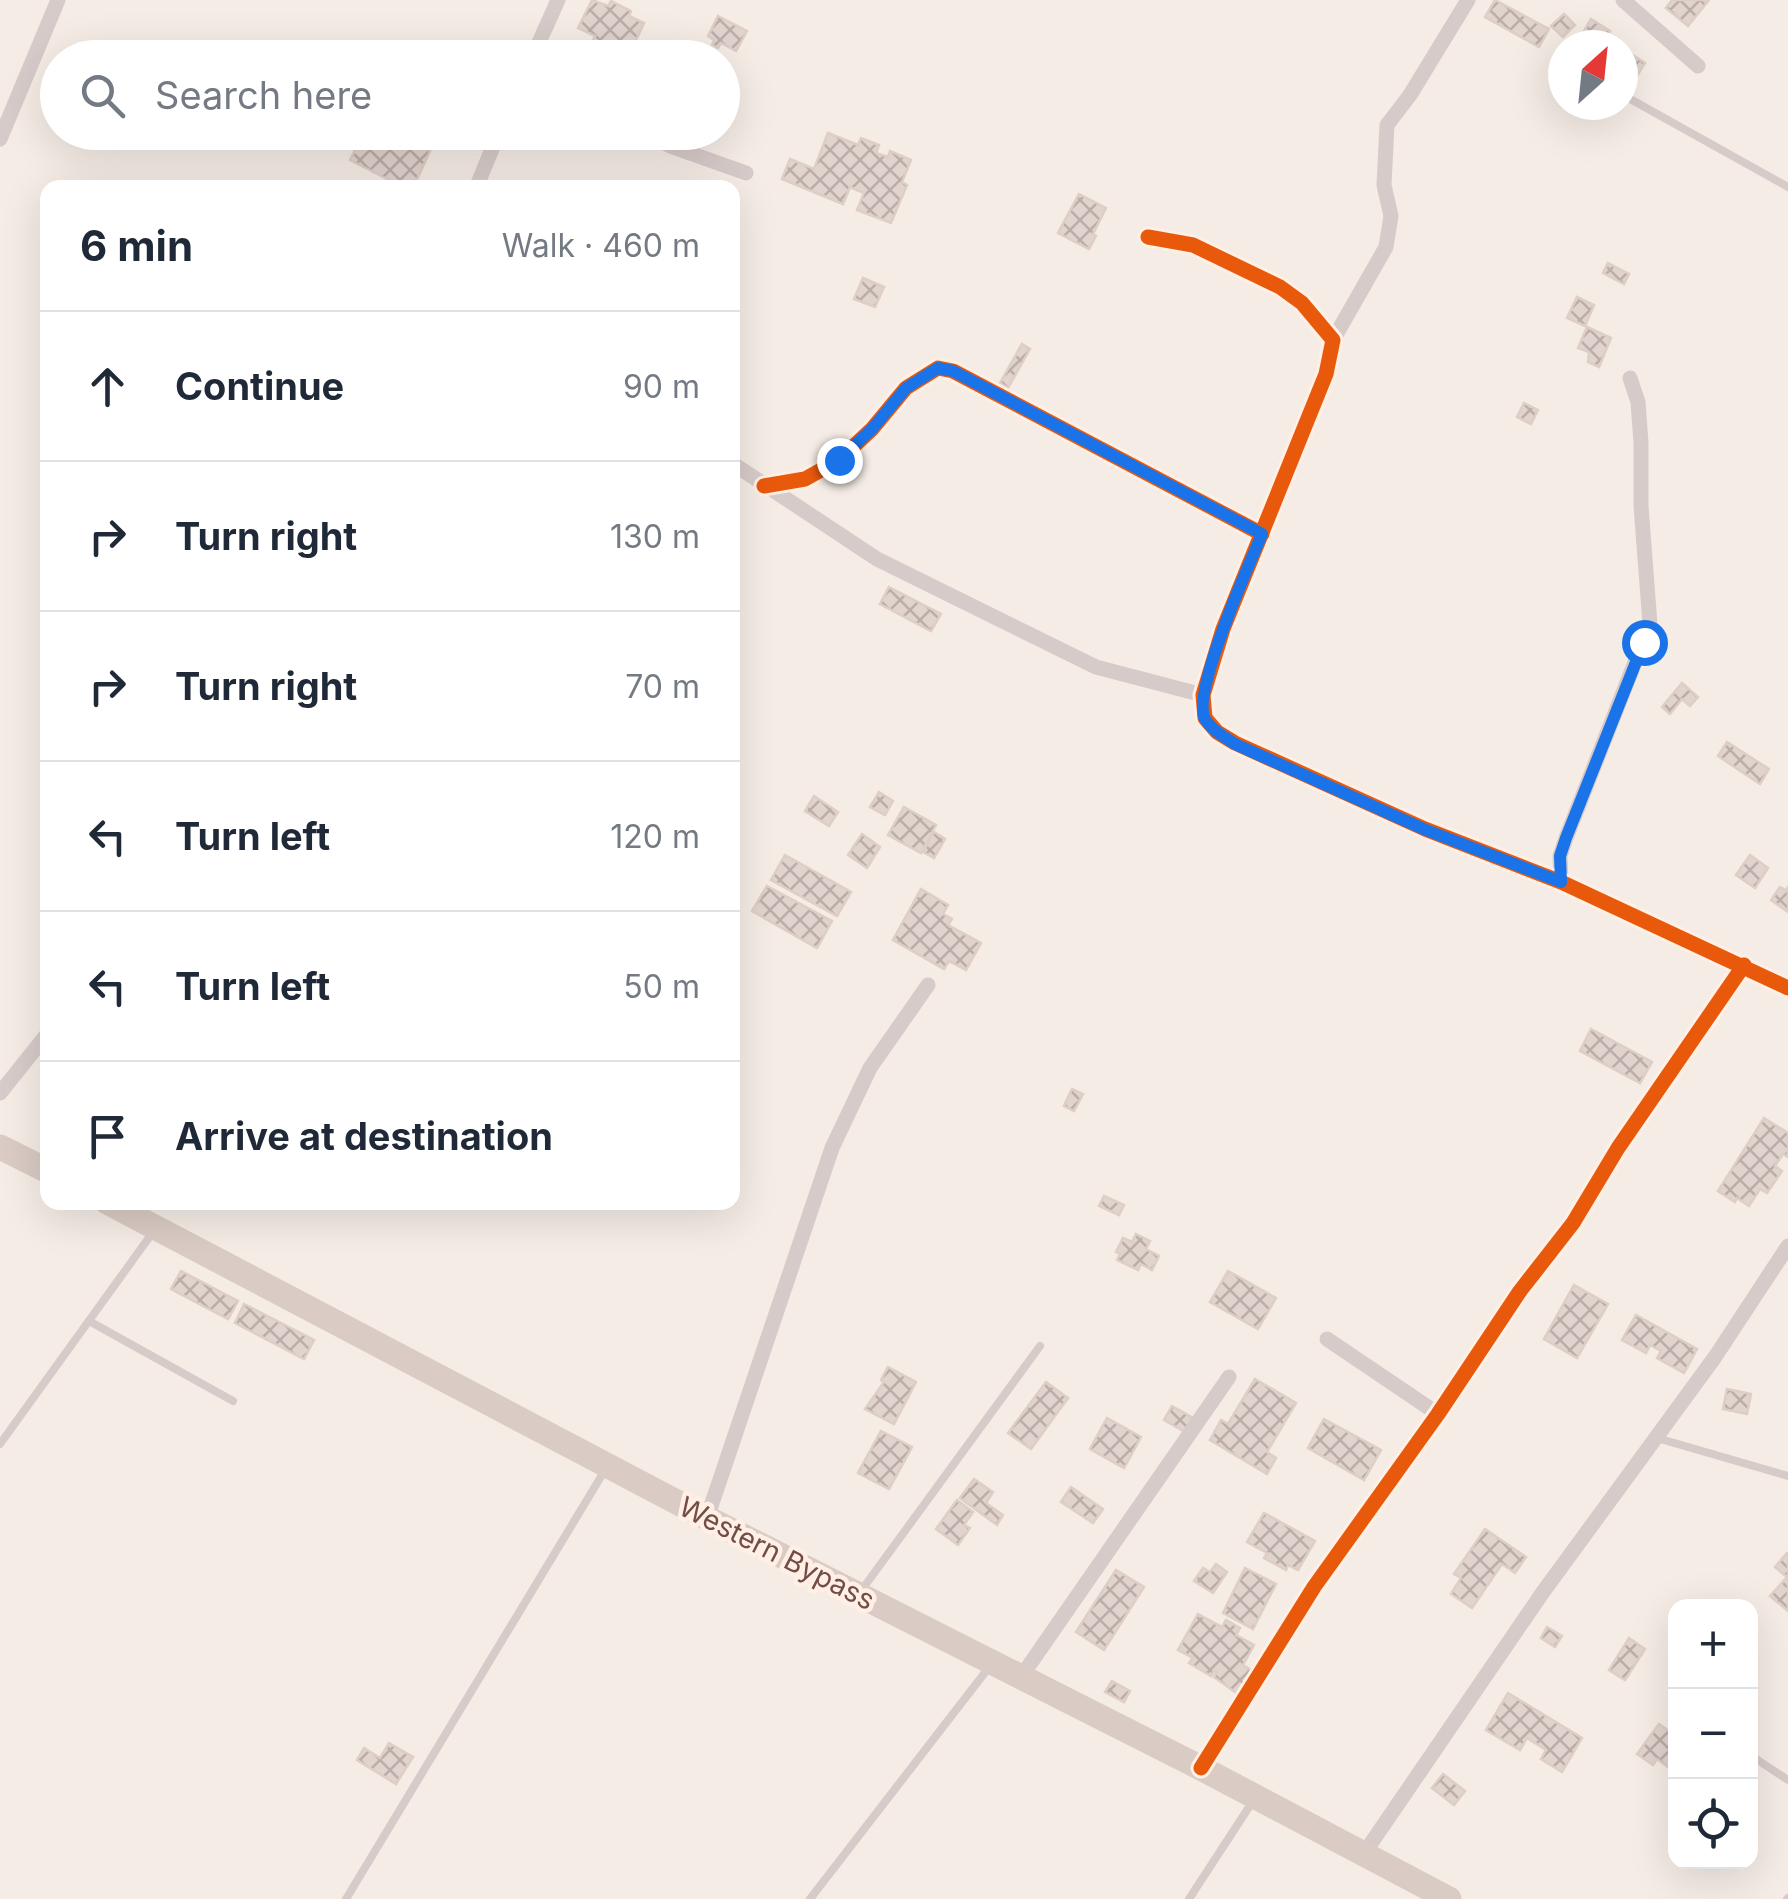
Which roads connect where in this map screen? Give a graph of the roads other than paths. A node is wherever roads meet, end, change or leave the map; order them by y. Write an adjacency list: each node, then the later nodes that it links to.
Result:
1 (58, 0): 5 (street)
2 (558, 0): 6 (street)
3 (1468, 0): 17 (street)
4 (1623, 0): 8 (street)
5 (41, 40)
6 (540, 40)
7 (40, 43): 10 (street)
8 (1698, 66)
9 (1638, 103): 15 (lane)
10 (0, 139)
11 (491, 150): 14 (street)
12 (681, 150): 13 (street)
13 (746, 173)
14 (479, 180)
15 (1788, 187)
16 (1148, 236): 17 (street)
17 (1333, 340): 21 (street)
18 (1630, 378): 23 (street)
19 (740, 470): 20 (street)
20 (764, 486): 21 (street); 22 (street)
21 (1262, 534): 22 (street)
22 (1203, 695): 23 (street)
23 (1561, 882): 24 (street)
24 (1744, 965): 26 (street); 39 (street)
25 (928, 985): 44 (street)
26 (1788, 988)
27 (40, 1043): 28 (street)
28 (0, 1093)
29 (0, 1146): 30 (main road)
30 (40, 1168)
31 (121, 1210): 32 (main road, Western Bypass)
32 (156, 1228): 34 (lane); 42 (main road, Western Bypass)
33 (1788, 1246): 40 (street)
34 (89, 1321): 38 (lane); 41 (lane)
35 (1327, 1339): 39 (street)
36 (1040, 1346): 45 (lane)
37 (1229, 1378): 47 (street)
38 (233, 1401)
39 (1438, 1414): 49 (street)
40 (1657, 1438): 43 (lane); 52 (street)
41 (0, 1444)
42 (607, 1466): 44 (main road, Western Bypass); 53 (lane)
43 (1788, 1476)
44 (706, 1518): 45 (main road, Western Bypass)
45 (859, 1595): 46 (main road, Western Bypass)
46 (993, 1662): 47 (main road, Western Bypass); 54 (lane)
47 (1022, 1677): 49 (main road, Western Bypass)
48 (1758, 1759): 50 (lane)
49 (1202, 1768): 51 (main road, Western Bypass)
50 (1788, 1780)
51 (1256, 1797): 52 (main road, Western Bypass); 55 (lane)
52 (1364, 1854): 56 (main road, Western Bypass)
53 (346, 1899)
54 (810, 1899)
55 (1189, 1899)
56 (1450, 1899)

